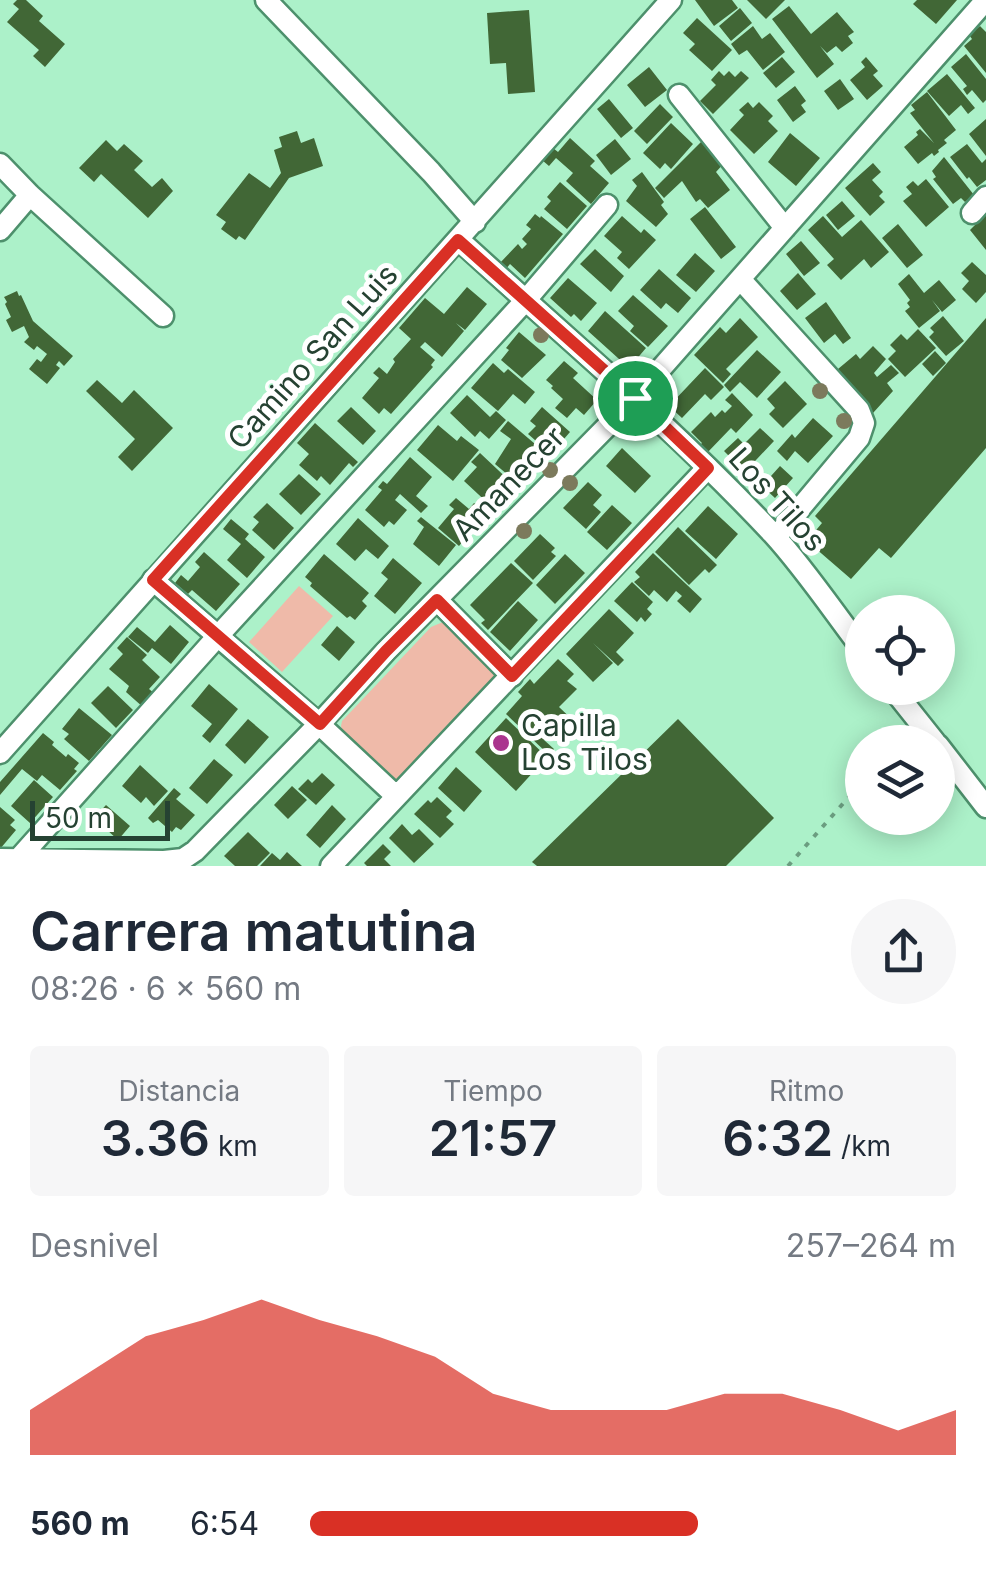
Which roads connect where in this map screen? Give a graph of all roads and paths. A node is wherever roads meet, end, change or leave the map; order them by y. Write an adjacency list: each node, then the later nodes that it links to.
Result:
1 (266, 0): 8 (street)
2 (670, 0): 8 (street, Camino San Luis)
3 (986, 0): 9 (street, Amanecer)
4 (679, 95): 9 (street)
5 (0, 164): 6 (street)
6 (30, 196): 10 (street); 14 (street)
7 (607, 205): 13 (street)
8 (475, 222): 11 (street, Camino San Luis)
9 (785, 228): 12 (street, Amanecer)
10 (0, 230)
11 (458, 240): 13 (street, Los Tilos); 18 (street, Camino San Luis)
12 (740, 278): 15 (street, Amanecer); 17 (street)
13 (525, 301): 15 (street, Los Tilos); 21 (street)
14 (163, 316)
15 (635, 398): 16 (street, Los Tilos); 19 (street, Amanecer)
16 (708, 468): 17 (street, Los Tilos); 22 (street)
17 (776, 537): 20 (street, Los Tilos)
18 (153, 580): 21 (street); 26 (street, Camino San Luis)
19 (437, 600): 22 (street); 24 (street, Amanecer)
20 (845, 627)
21 (218, 636): 24 (street); 31 (street)
22 (512, 676): 28 (street)
23 (905, 705): 25 (street)
24 (320, 724): 28 (street); 31 (street, Amanecer)
25 (921, 725)
26 (0, 753)
27 (955, 768): 30 (street)
28 (396, 796): 32 (street)
29 (845, 801): 33 (path)
30 (986, 807)
31 (10, 861)
32 (331, 866)
33 (788, 866)

